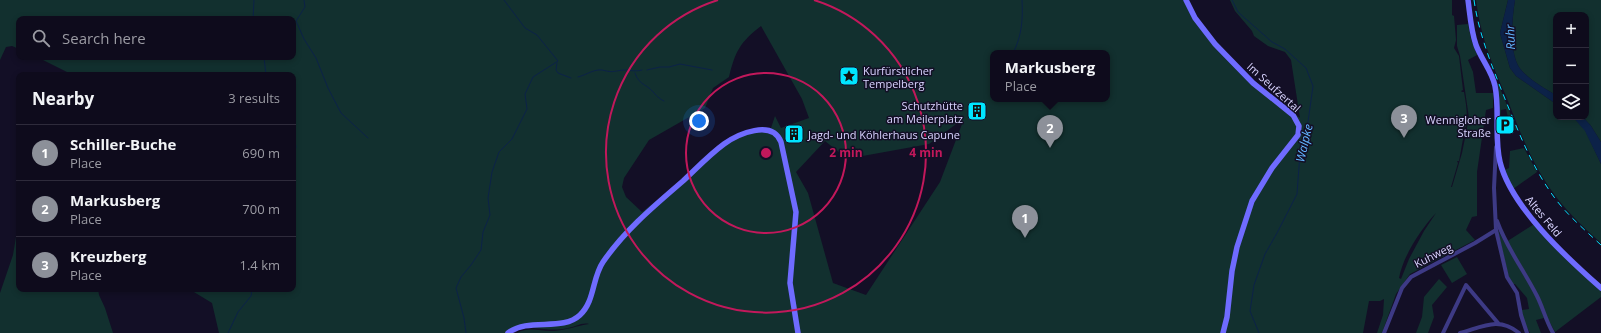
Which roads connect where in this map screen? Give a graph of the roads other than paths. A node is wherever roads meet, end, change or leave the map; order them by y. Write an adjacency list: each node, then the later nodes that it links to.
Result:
1 (1186, 0): 10 (main road, Im Seufzertal)
2 (1468, 0): 3 (main road, Altes Feld)
3 (1497, 162): 4 (street); 6 (main road, Altes Feld)
4 (1495, 215): 5 (street); 16 (street)
5 (1496, 230): 11 (street, Kuhweg); 15 (street)
6 (1601, 288)
7 (1498, 323): 12 (street); 13 (street); 14 (street)
8 (508, 333): 9 (main road)
9 (798, 333)
10 (1223, 333)
11 (1384, 333)
12 (1443, 333)
13 (1460, 333)
14 (1519, 333)
15 (1527, 333)
16 (1553, 333)

